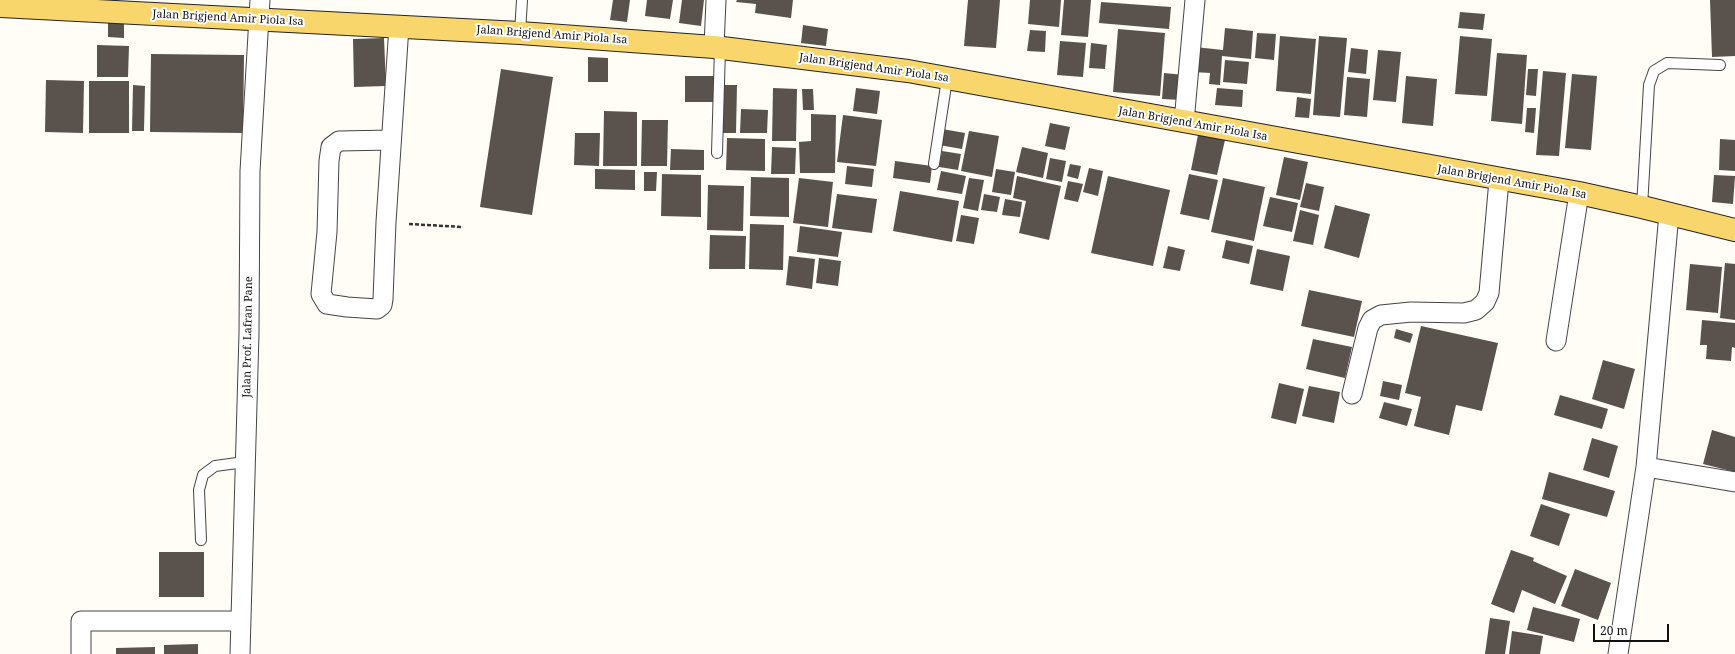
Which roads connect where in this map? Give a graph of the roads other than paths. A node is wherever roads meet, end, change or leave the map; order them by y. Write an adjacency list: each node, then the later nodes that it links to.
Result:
1 (522, 0): 7 (lane)
2 (716, 0): 8 (street)
3 (1195, 0): 11 (street)
4 (13, 4): 5 (main road, Jalan Brigjend Amir Piola Isa)
5 (259, 10): 6 (main road, Jalan Brigjend Amir Piola Isa); 22 (street, Jalan Prof. Lafran Pane)
6 (399, 26): 7 (main road, Jalan Brigjend Amir Piola Isa); 12 (street)
7 (520, 32): 8 (main road, Jalan Brigjend Amir Piola Isa)
8 (717, 47): 10 (main road, Jalan Brigjend Amir Piola Isa); 13 (lane)
9 (1720, 65): 17 (lane)
10 (947, 79): 11 (main road, Jalan Brigjend Amir Piola Isa); 14 (lane)
11 (1184, 122): 15 (main road, Jalan Brigjend Amir Piola Isa)
12 (391, 140): 12 (street)
13 (717, 153)
14 (934, 164)
15 (1499, 180): 16 (main road, Jalan Brigjend Amir Piola Isa); 21 (street)
16 (1579, 193): 17 (main road, Jalan Brigjend Amir Piola Isa); 20 (street)
17 (1642, 207): 18 (main road, Jalan Brigjend Amir Piola Isa)
18 (1669, 214): 19 (main road, Jalan Brigjend Amir Piola Isa); 23 (street)
19 (1735, 230)
20 (1556, 341)
21 (1352, 394)
22 (245, 462): 25 (lane); 26 (street, Jalan Prof. Lafran Pane)
23 (1646, 467): 24 (street); 29 (street)
24 (1735, 482)
25 (202, 540)
26 (240, 621): 27 (street); 28 (street, Jalan Prof. Lafran Pane)
27 (81, 654)
28 (240, 654)
29 (1618, 654)

